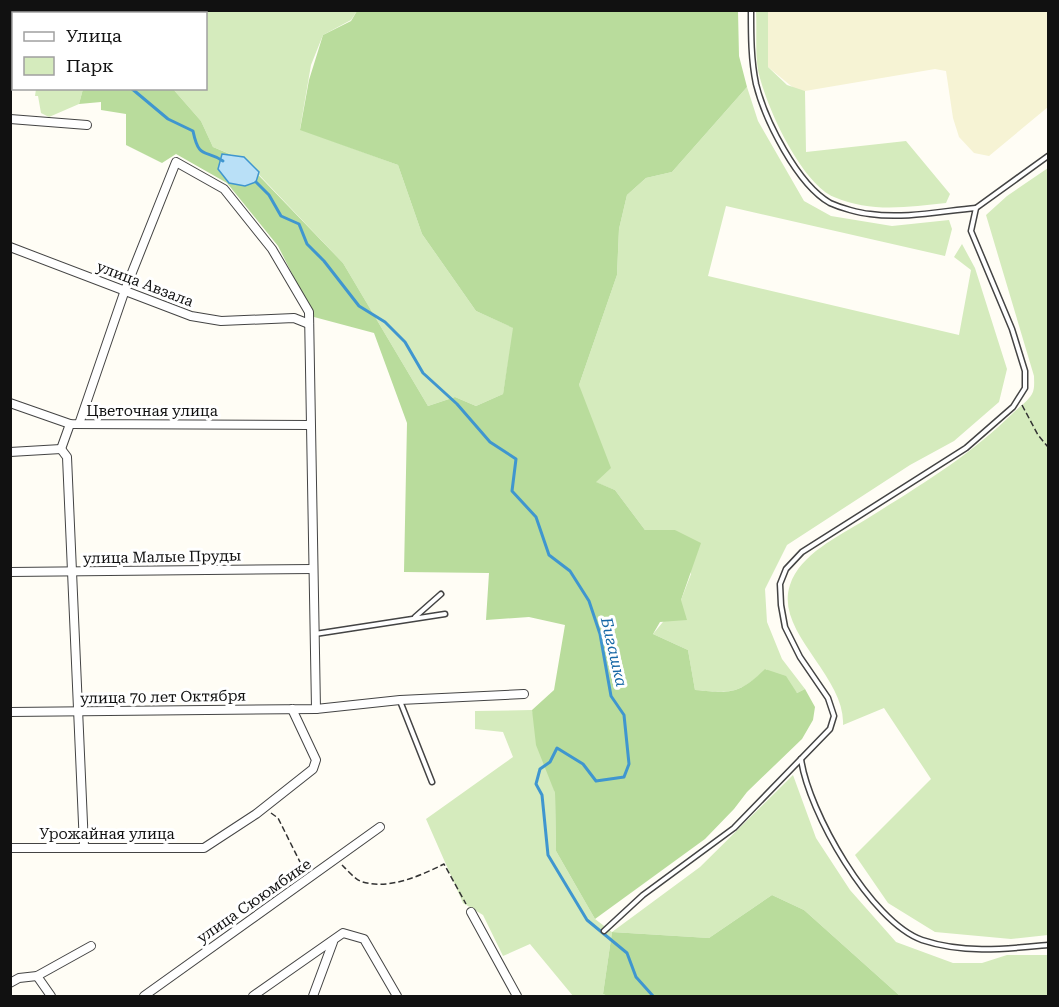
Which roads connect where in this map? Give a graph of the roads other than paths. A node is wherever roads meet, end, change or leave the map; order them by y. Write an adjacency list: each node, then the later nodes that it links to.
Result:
1 (750, 10): 5 (lane)
2 (10, 119): 3 (street)
3 (87, 125)
4 (1048, 156): 5 (lane)
5 (976, 208): 27 (lane)
6 (10, 247): 7 (street, улица Авзала)
7 (125, 290): 8 (street, улица Авзала); 8 (street); 10 (street)
8 (309, 324): 11 (street)
9 (10, 403): 10 (street)
10 (74, 424): 11 (street, Цветочная улица); 12 (street, Цветочная улица)
11 (310, 425): 14 (street)
12 (61, 449): 13 (street); 16 (street)
13 (10, 452)
14 (313, 569): 16 (street, улица Малые Пруды); 20 (street)
15 (10, 572): 16 (street, улица Малые Пруды)
16 (71, 572): 25 (street)
17 (441, 594): 19 (lane)
18 (445, 614): 19 (lane)
19 (414, 618): 20 (lane)
20 (314, 634): 24 (street)
21 (524, 694): 22 (street, улица 70 лет Октября)
22 (400, 700): 24 (street, улица 70 лет Октября); 28 (lane)
23 (292, 709): 24 (street, улица 70 лет Октября); 25 (street, улица 70 лет Октября); 30 (street, Урожайная улица)
24 (316, 709)
25 (76, 711): 26 (street, улица 70 лет Октября); 30 (street)
26 (10, 712)
27 (801, 759): 33 (lane); 35 (lane)
28 (432, 782)
29 (380, 827): 41 (street, улица Сююмбике)
30 (84, 846): 31 (street, Урожайная улица)
31 (10, 848)
32 (471, 912): 45 (street)
33 (604, 931)
34 (333, 942): 42 (street); 43 (street); 44 (street)
35 (1048, 945)
36 (91, 946): 37 (street)
37 (38, 976): 38 (street); 40 (street)
38 (15, 978): 39 (street)
39 (10, 983)
40 (51, 996)
41 (144, 996)
42 (254, 996)
43 (313, 996)
44 (397, 996)
45 (517, 996)

